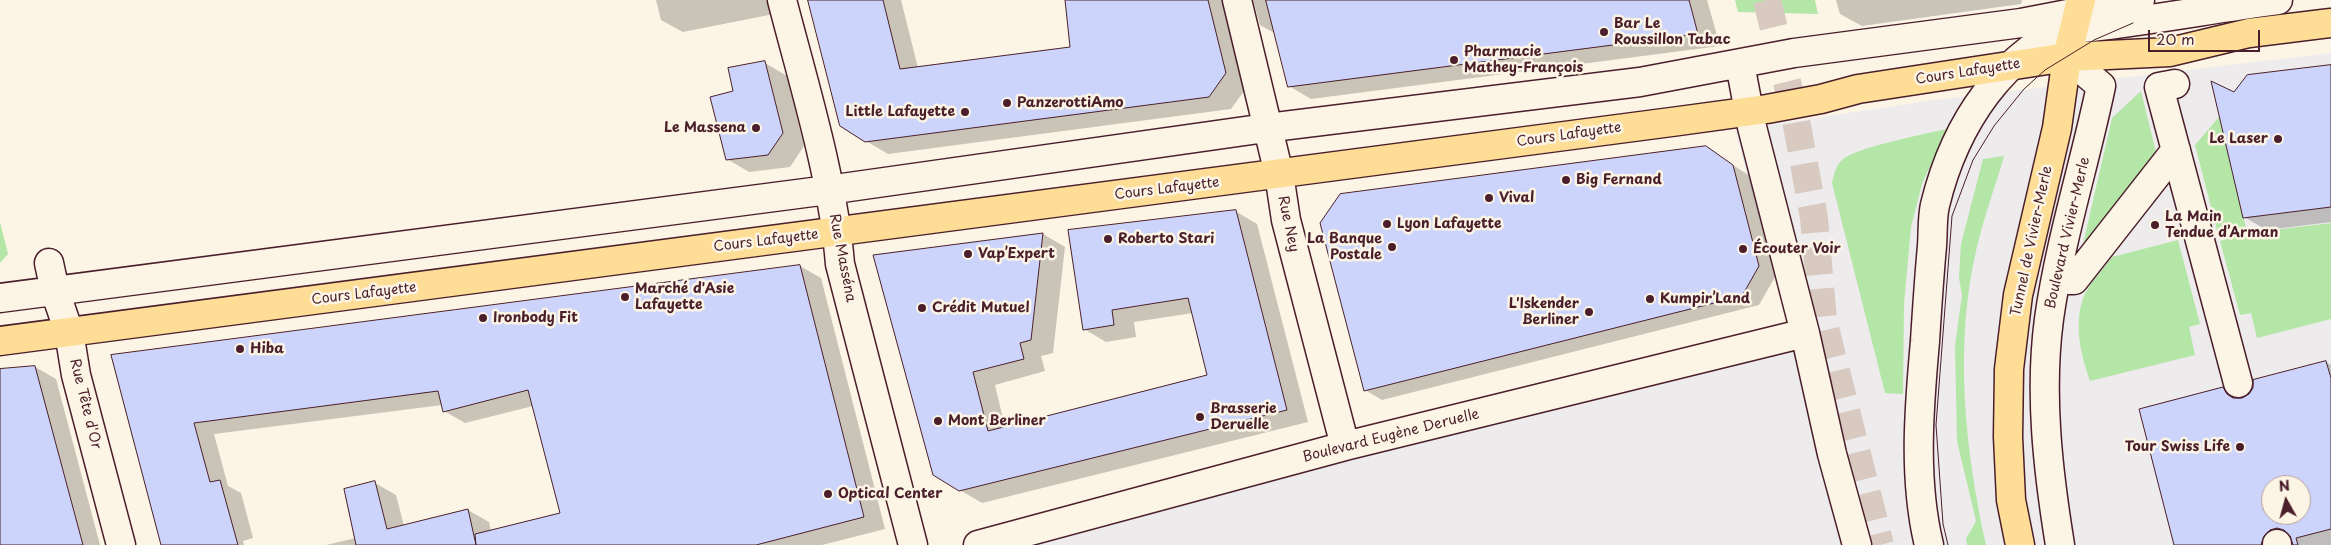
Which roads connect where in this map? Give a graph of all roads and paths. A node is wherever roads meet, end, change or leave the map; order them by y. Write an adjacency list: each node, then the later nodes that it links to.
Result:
1 (782, 0): 15 (street, Rue Masséna)
2 (1237, 0): 12 (street, Rue Ney)
3 (2278, 0): 5 (street)
4 (2130, 2): 5 (street)
5 (2073, 19): 7 (main road, Tunnel de Vivier-Merle); 8 (street); 9 (street)
6 (2331, 23): 7 (main road, Cours Lafayette)
7 (2067, 57): 9 (main road, Cours Lafayette); 18 (street, Boulevard Vivier-Merle); 31 (main road, Tunnel de Vivier-Merle)
8 (1740, 64): 11 (street); 12 (street)
9 (2011, 66): 11 (main road, Cours Lafayette); 30 (street)
10 (2176, 84): 13 (street)
11 (1749, 111): 14 (main road, Cours Lafayette); 22 (street)
12 (1266, 128): 14 (street, Rue Ney); 15 (street)
13 (2176, 150): 18 (street); 24 (street)
14 (1279, 174): 16 (main road, Cours Lafayette); 25 (street, Rue Ney)
15 (828, 190): 16 (street, Rue Masséna); 19 (street)
16 (838, 232): 21 (main road, Cours Lafayette); 27 (street, Rue Masséna)
17 (49, 263): 19 (street, Rue Tête d'Or)
18 (2056, 280): 32 (street, Boulevard Vivier-Merle)
19 (55, 291): 20 (street); 21 (street, Rue Tête d'Or)
20 (0, 298)
21 (69, 332): 23 (main road, Cours Lafayette); 26 (street, Rue Tête d'Or)
22 (1805, 333): 25 (street, Boulevard Eugène Deruelle); 29 (street)
23 (0, 341)
24 (2238, 383)
25 (1345, 446): 28 (street, Boulevard Eugène Deruelle)
26 (121, 545)
27 (913, 545)
28 (978, 545)
29 (1857, 545)
30 (1929, 545)
31 (2020, 545)
32 (2060, 545)

